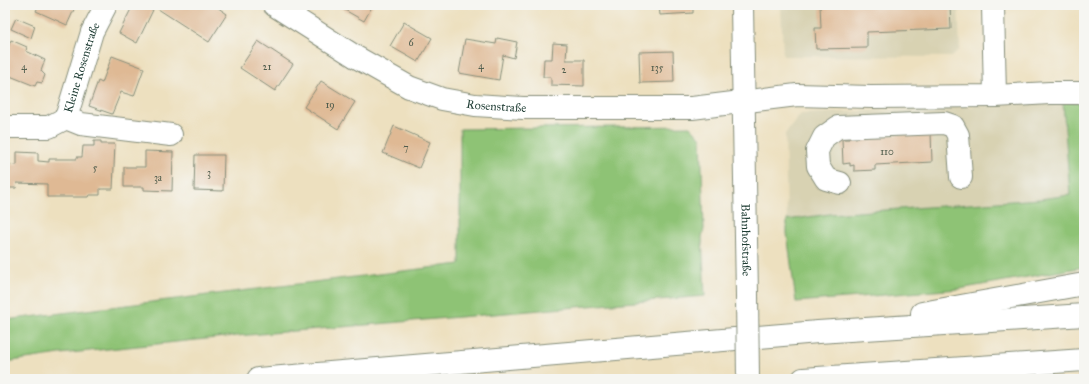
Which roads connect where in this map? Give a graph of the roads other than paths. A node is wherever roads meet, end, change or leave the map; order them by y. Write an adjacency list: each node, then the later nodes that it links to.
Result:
1 (106, 5): 8 (main road, Kleine Rosenstraße)
2 (274, 5): 7 (main road, Rosenstraße)
3 (742, 5): 7 (main road, Bahnhofstraße)
4 (993, 5): 6 (main road)
5 (1084, 93): 6 (main road)
6 (995, 96): 7 (main road)
7 (745, 101): 18 (main road, Bahnhofstraße, bridge)
8 (66, 118): 9 (main road, Kleine Rosenstraße); 10 (main road)
9 (5, 127)
10 (172, 135)
11 (961, 177): 12 (main road)
12 (840, 183)
13 (1084, 284): 15 (main road)
14 (1084, 315): 15 (main road)
15 (818, 332): 17 (main road)
16 (1084, 360): 19 (main road)
17 (258, 379)
18 (748, 379)
19 (818, 379)

